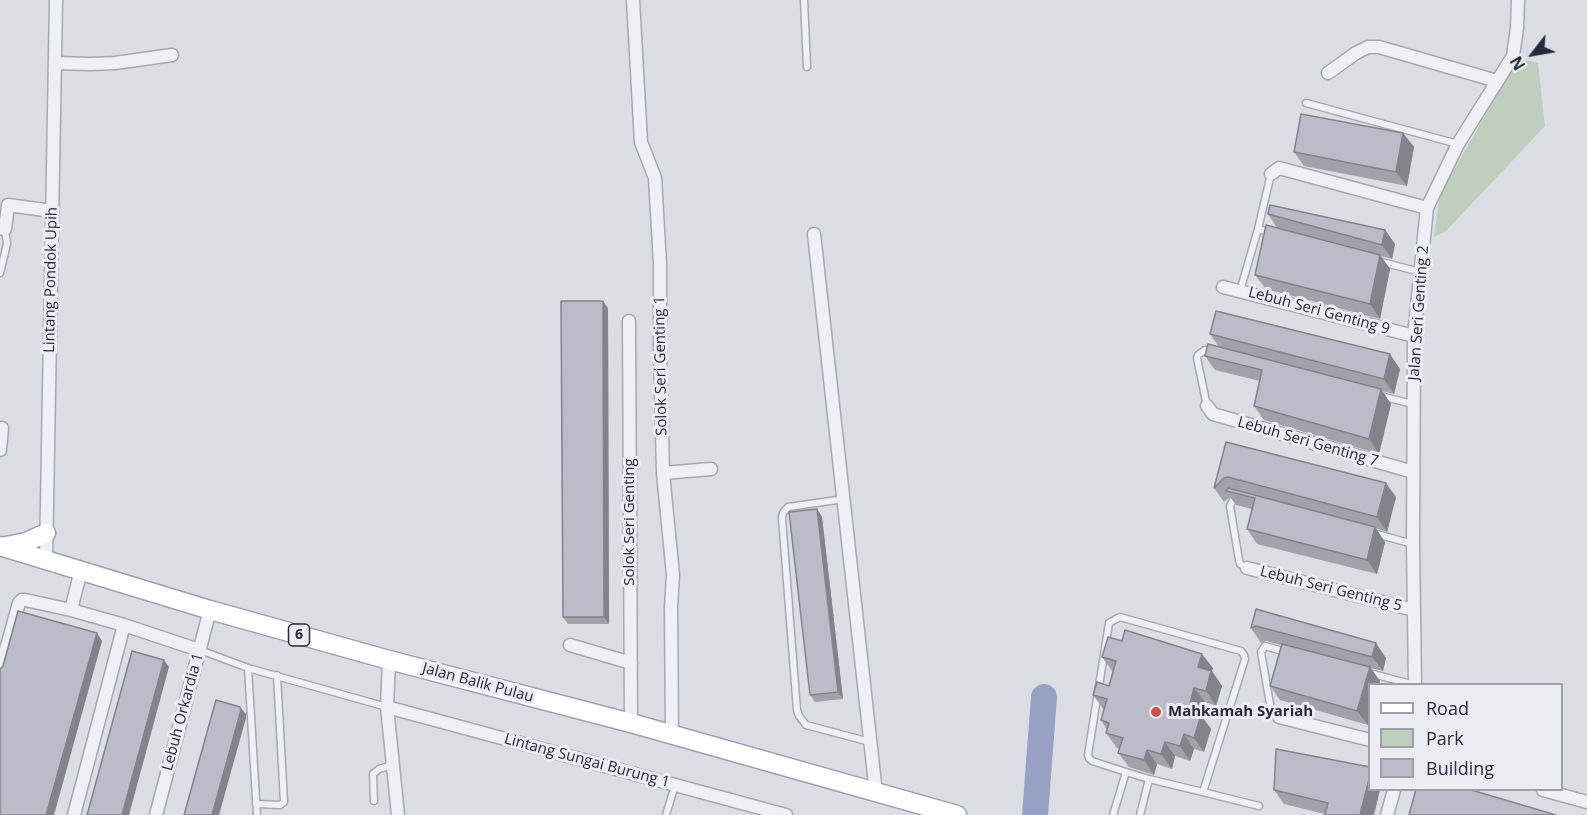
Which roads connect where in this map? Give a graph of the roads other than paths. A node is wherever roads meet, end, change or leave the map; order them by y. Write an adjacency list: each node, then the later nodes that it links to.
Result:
1 (56, 0): 6 (street, Lintang Pondok Upih)
2 (633, 0): 33 (street, Solok Seri Genting 1)
3 (804, 0): 7 (lane)
4 (1518, 0): 9 (street, Jalan Seri Genting 2)
5 (172, 54): 6 (street)
6 (55, 63): 14 (street, Lintang Pondok Upih)
7 (807, 67)
8 (1328, 73): 9 (street)
9 (1497, 81): 11 (street, Jalan Seri Genting 2)
10 (1306, 103): 11 (lane)
11 (1458, 144): 13 (street, Jalan Seri Genting 2)
12 (1271, 174): 13 (street); 16 (lane)
13 (1427, 208): 20 (street, Jalan Seri Genting 2)
14 (52, 211): 15 (street); 38 (street, Lintang Pondok Upih)
15 (3, 229): 21 (lane)
16 (1258, 229): 18 (lane); 23 (lane)
17 (814, 234): 35 (street)
18 (1280, 235)
19 (1366, 258): 20 (lane)
20 (1421, 272): 25 (street, Jalan Seri Genting 2)
21 (0, 273)
22 (1223, 287): 23 (street, Lebuh Seri Genting 9)
23 (1240, 291): 25 (street, Lebuh Seri Genting 9)
24 (629, 321): 52 (street, Solok Seri Genting)
25 (1414, 336): 28 (street, Jalan Seri Genting 2)
26 (1216, 353): 29 (lane)
27 (1367, 392): 28 (lane)
28 (1414, 404): 34 (street, Jalan Seri Genting 2)
29 (1207, 406): 34 (street, Lebuh Seri Genting 7)
30 (1, 428): 31 (street)
31 (0, 450)
32 (711, 469): 33 (street)
33 (663, 472): 62 (street, Solok Seri Genting 1)
34 (1413, 472): 39 (street, Jalan Seri Genting 2)
35 (844, 499): 64 (street); 64 (lane)
36 (1248, 500): 42 (lane)
37 (1369, 532): 39 (lane)
38 (46, 533): 40 (main road); 41 (street, Lintang Pondok Upih)
39 (1413, 544): 46 (street, Jalan Seri Genting 2)
40 (1, 546): 41 (main road, Jalan Balik Pulau / 6)
41 (46, 560): 43 (main road, Jalan Balik Pulau / 6)
42 (1247, 568): 46 (street, Lebuh Seri Genting 5)
43 (81, 570): 44 (street); 45 (main road, Jalan Balik Pulau / 6)
44 (71, 610): 47 (street); 54 (street)
45 (210, 610): 49 (street, Lebuh Orkardia 1); 51 (main road, Jalan Balik Pulau / 6)
46 (1414, 610): 58 (street, Jalan Seri Genting 2)
47 (124, 625): 49 (street); 77 (street)
48 (570, 645): 52 (street)
49 (199, 650): 53 (lane); 78 (street, Lebuh Orkardia 1)
50 (1299, 655): 60 (lane)
51 (389, 660): 59 (street); 61 (main road, Jalan Balik Pulau / 6)
52 (631, 663): 61 (street, Solok Seri Genting)
53 (248, 668): 56 (lane); 75 (lane)
54 (0, 671)
55 (1366, 673): 57 (lane)
56 (277, 675): 59 (lane); 75 (lane)
57 (1409, 683)
58 (1413, 683)
59 (387, 706): 65 (street); 68 (street, Lintang Sungai Burung 1)
60 (1279, 717): 63 (street)
61 (632, 723): 62 (main road, Jalan Balik Pulau / 6)
62 (672, 734): 72 (main road, Jalan Balik Pulau / 6)
63 (1368, 739)
64 (871, 742): 72 (street)
65 (394, 765): 73 (lane); 80 (street)
66 (1126, 772): 67 (lane); 71 (lane); 84 (lane)
67 (1149, 779): 71 (lane); 85 (lane)
68 (675, 784): 81 (lane); 82 (street, Lintang Sungai Burung 1)
69 (1393, 791): 86 (street)
70 (1550, 791): 74 (street)
71 (1203, 792): 76 (lane)
72 (876, 793): 83 (main road, Jalan Balik Pulau / 6)
73 (374, 801)
74 (1587, 802)
75 (256, 804): 79 (lane)
76 (1259, 806)
77 (74, 815)
78 (156, 815)
79 (257, 815)
80 (398, 815)
81 (666, 815)
82 (786, 815)
83 (957, 815)
84 (1113, 815)
85 (1140, 815)
86 (1387, 815)

